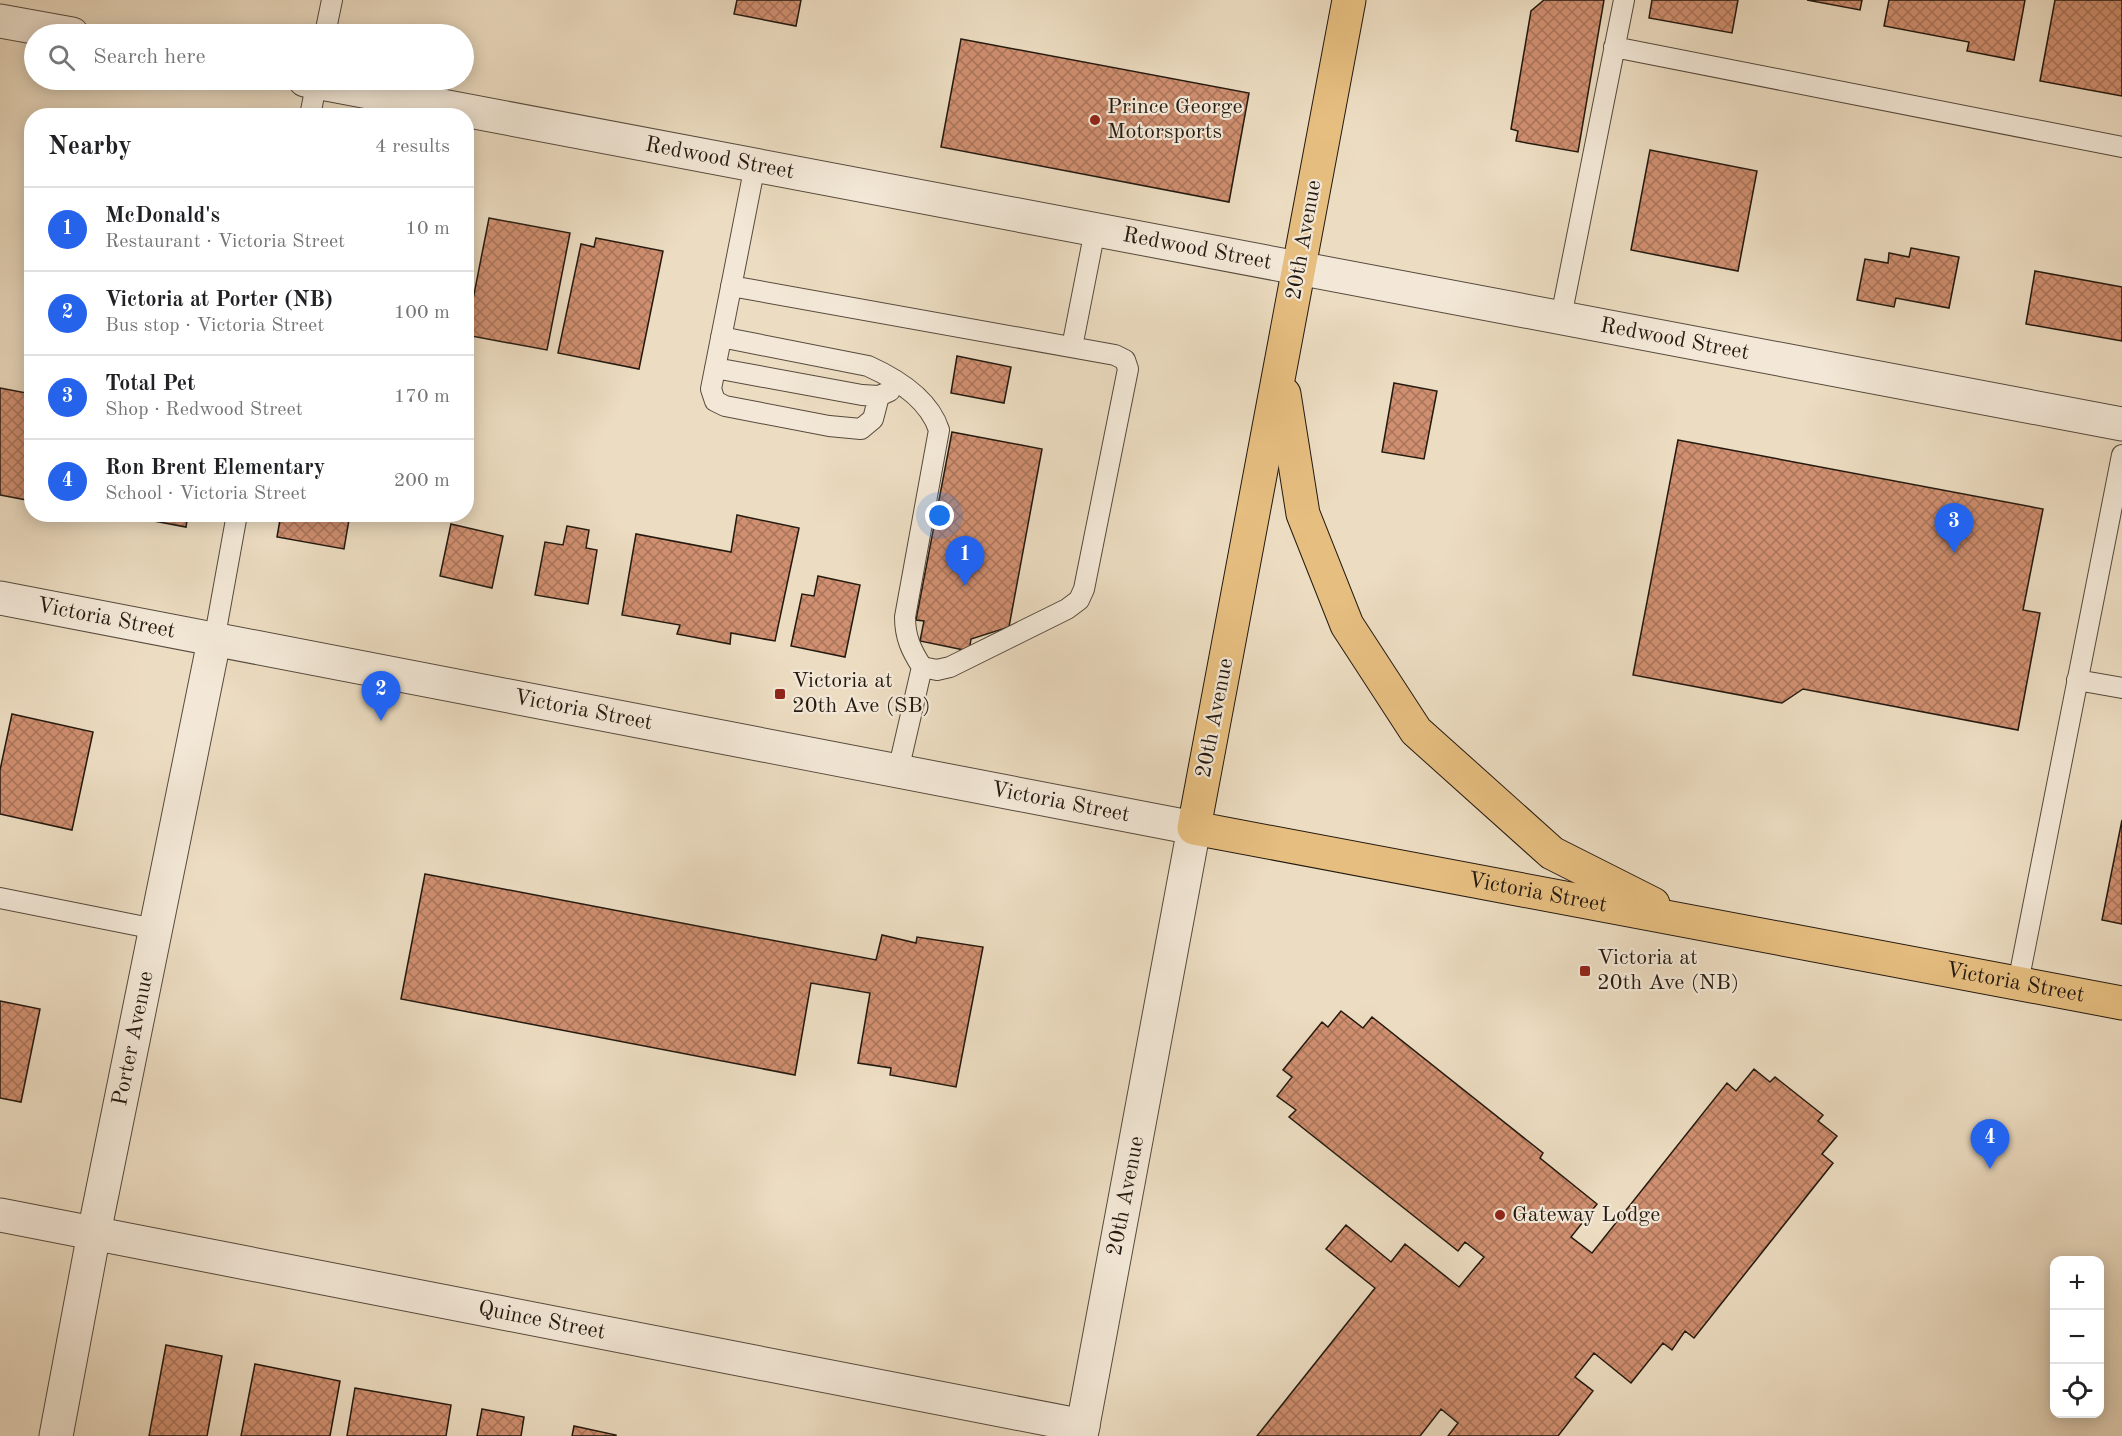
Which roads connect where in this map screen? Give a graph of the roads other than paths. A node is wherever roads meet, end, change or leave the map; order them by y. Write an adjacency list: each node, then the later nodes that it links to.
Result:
1 (332, 0): 5 (lane)
2 (1349, 0): 16 (highway, 20th Avenue)
3 (1624, 0): 7 (lane)
4 (0, 21): 6 (street)
5 (327, 24)
6 (24, 25)
7 (1614, 47): 13 (lane); 18 (lane)
8 (312, 90): 10 (lane)
9 (365, 90): 11 (street, Redwood Street)
10 (311, 108)
11 (459, 108)
12 (474, 111): 14 (street, Redwood Street)
13 (2122, 147)
14 (755, 165): 15 (street, Redwood Street); 17 (lane)
15 (1095, 230): 16 (street, Redwood Street); 20 (lane)
16 (1298, 268): 18 (street, Redwood Street); 22 (highway, 20th Avenue)
17 (731, 286): 19 (lane); 20 (lane)
18 (1561, 318): 25 (street, Redwood Street)
19 (722, 337): 21 (lane); 23 (lane)
20 (1072, 347): 30 (lane)
21 (715, 368): 24 (lane); 24 (lane)
22 (1280, 373): 34 (highway, 20th Avenue); 36 (highway)
23 (900, 386): 24 (lane); 30 (lane)
24 (879, 396)
25 (2122, 424)
26 (2122, 454): 31 (lane)
27 (236, 522): 29 (lane)
28 (0, 598): 29 (street, Victoria Street)
29 (214, 641): 33 (street, Victoria Street); 37 (street, Porter Avenue)
30 (922, 667): 33 (lane)
31 (2077, 680): 32 (lane); 38 (lane)
32 (2122, 688)
33 (898, 771): 34 (street, Victoria Street)
34 (1194, 828): 36 (highway, Victoria Street); 42 (street, 20th Avenue)
35 (0, 898): 37 (lane)
36 (1687, 921): 38 (highway, Victoria Street)
37 (155, 929): 41 (street, Porter Avenue)
38 (2018, 983): 39 (highway, Victoria Street)
39 (2122, 1004)
40 (0, 1215): 41 (street, Quince Street)
41 (94, 1233): 42 (street, Quince Street); 43 (street, Porter Avenue)
42 (1082, 1431)
43 (56, 1436)

